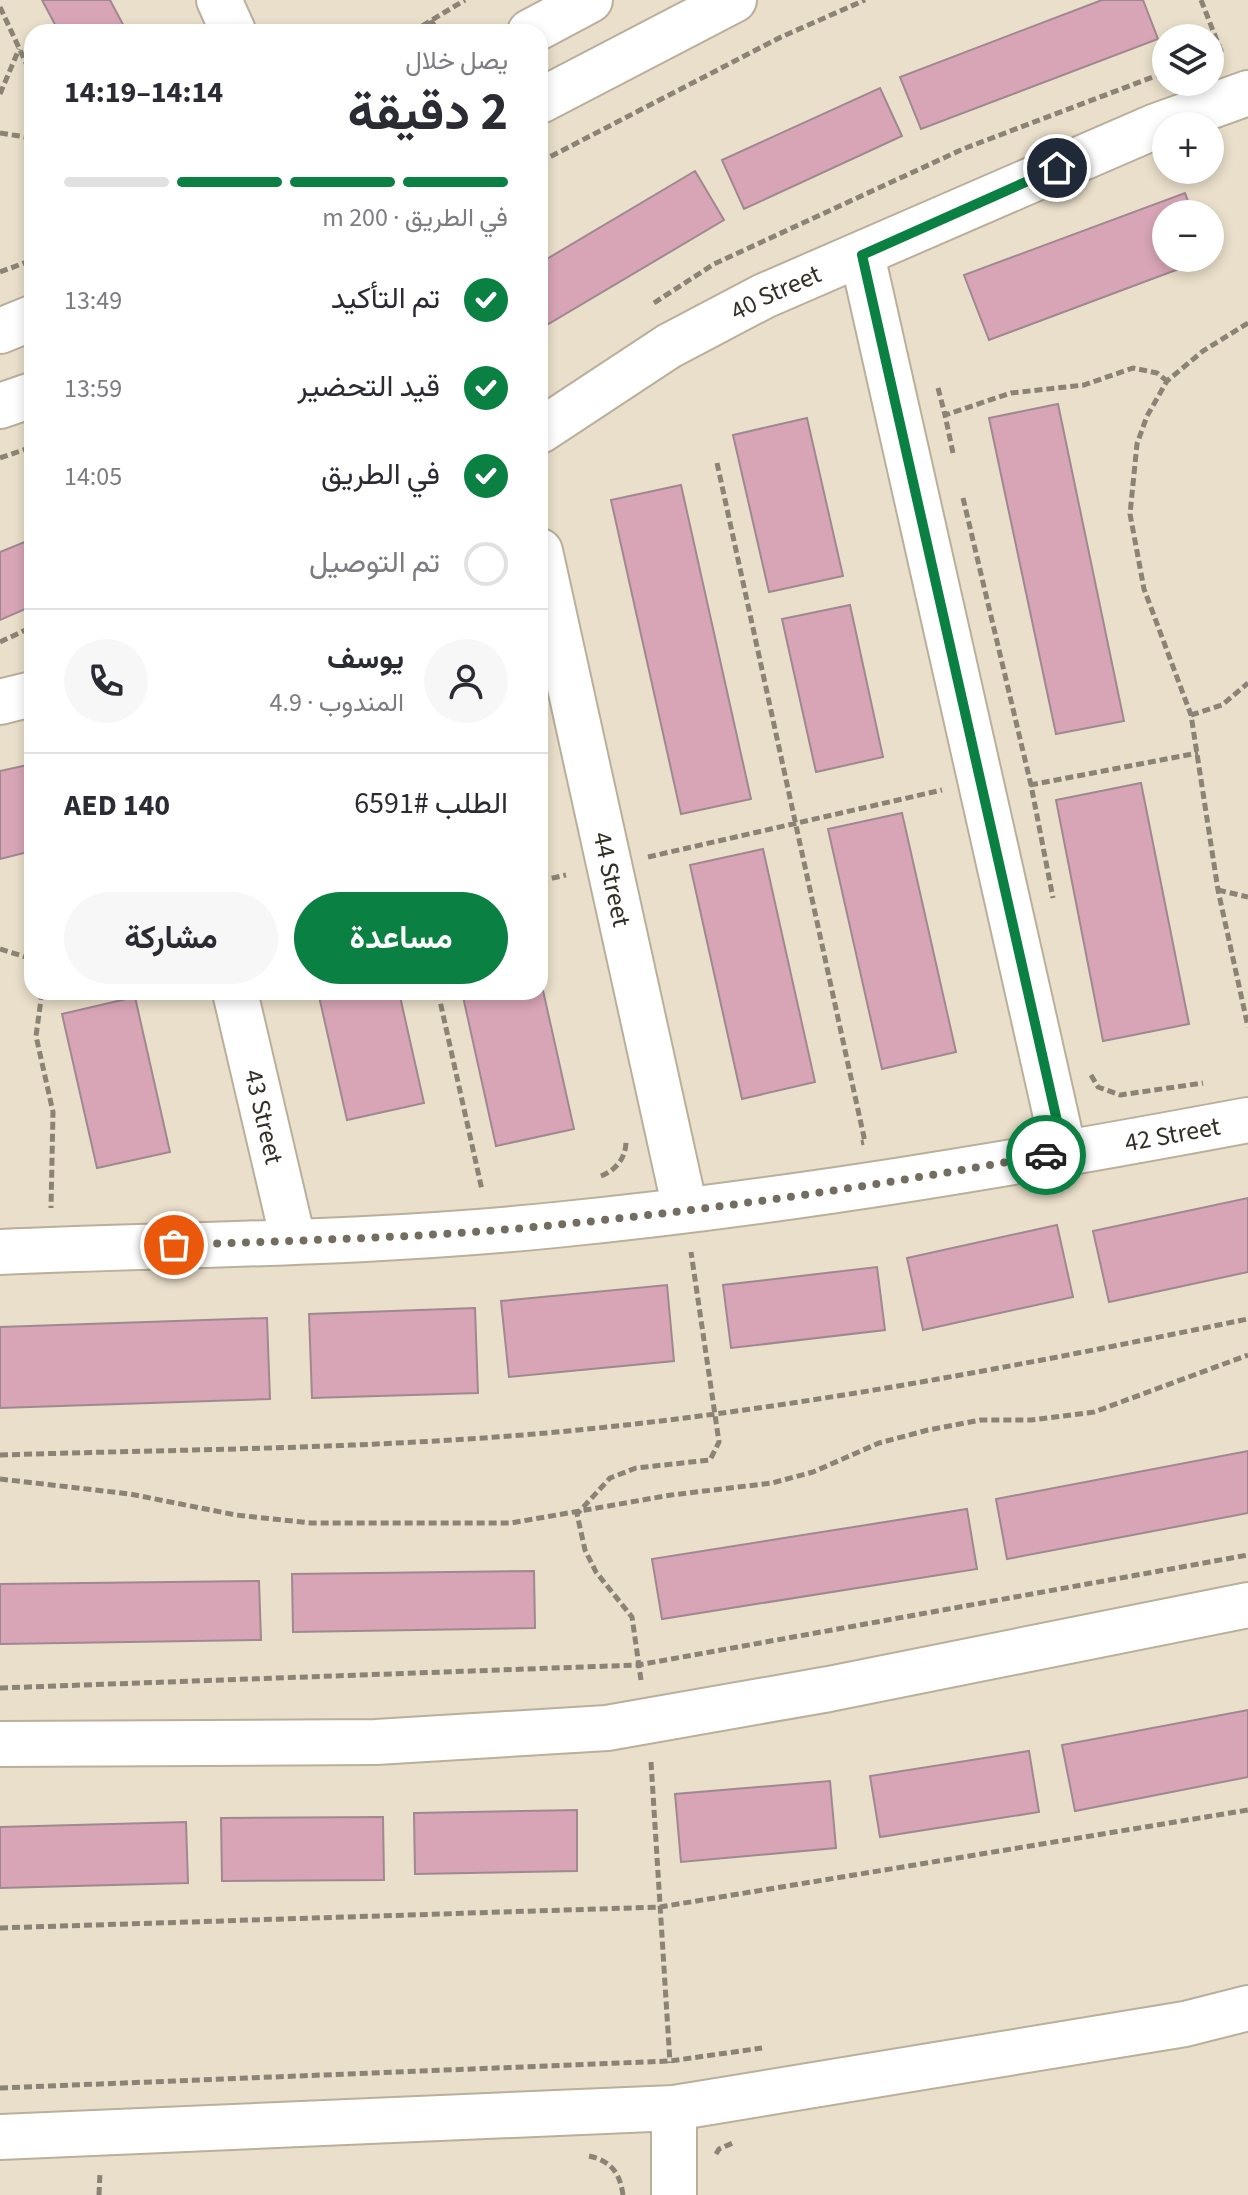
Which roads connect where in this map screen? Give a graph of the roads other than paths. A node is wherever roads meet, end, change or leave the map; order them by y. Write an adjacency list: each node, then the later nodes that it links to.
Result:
1 (219, 0): 4 (street)
2 (590, 0): 5 (street)
3 (734, 0): 7 (street)
4 (230, 24)
5 (545, 24)
6 (1248, 93): 8 (street, 40 Street)
7 (548, 97)
8 (862, 255): 13 (street, 40 Street); 19 (street)
9 (24, 321): 10 (street)
10 (0, 331)
11 (24, 398): 12 (street)
12 (0, 406)
13 (548, 426)
14 (548, 587): 20 (street, 44 Street)
15 (24, 696): 16 (street)
16 (0, 702)
17 (237, 1000): 21 (street, 43 Street)
18 (1248, 1120): 19 (street, 42 Street)
19 (1064, 1152): 20 (street, 42 Street)
20 (685, 1209): 21 (street, 42 Street)
21 (293, 1240): 22 (street, 42 Street)
22 (0, 1252)
23 (1248, 1605): 24 (street)
24 (0, 1744)
25 (1248, 2008): 26 (street)
26 (674, 2108): 27 (street); 28 (street)
27 (0, 2137)
28 (674, 2195)

